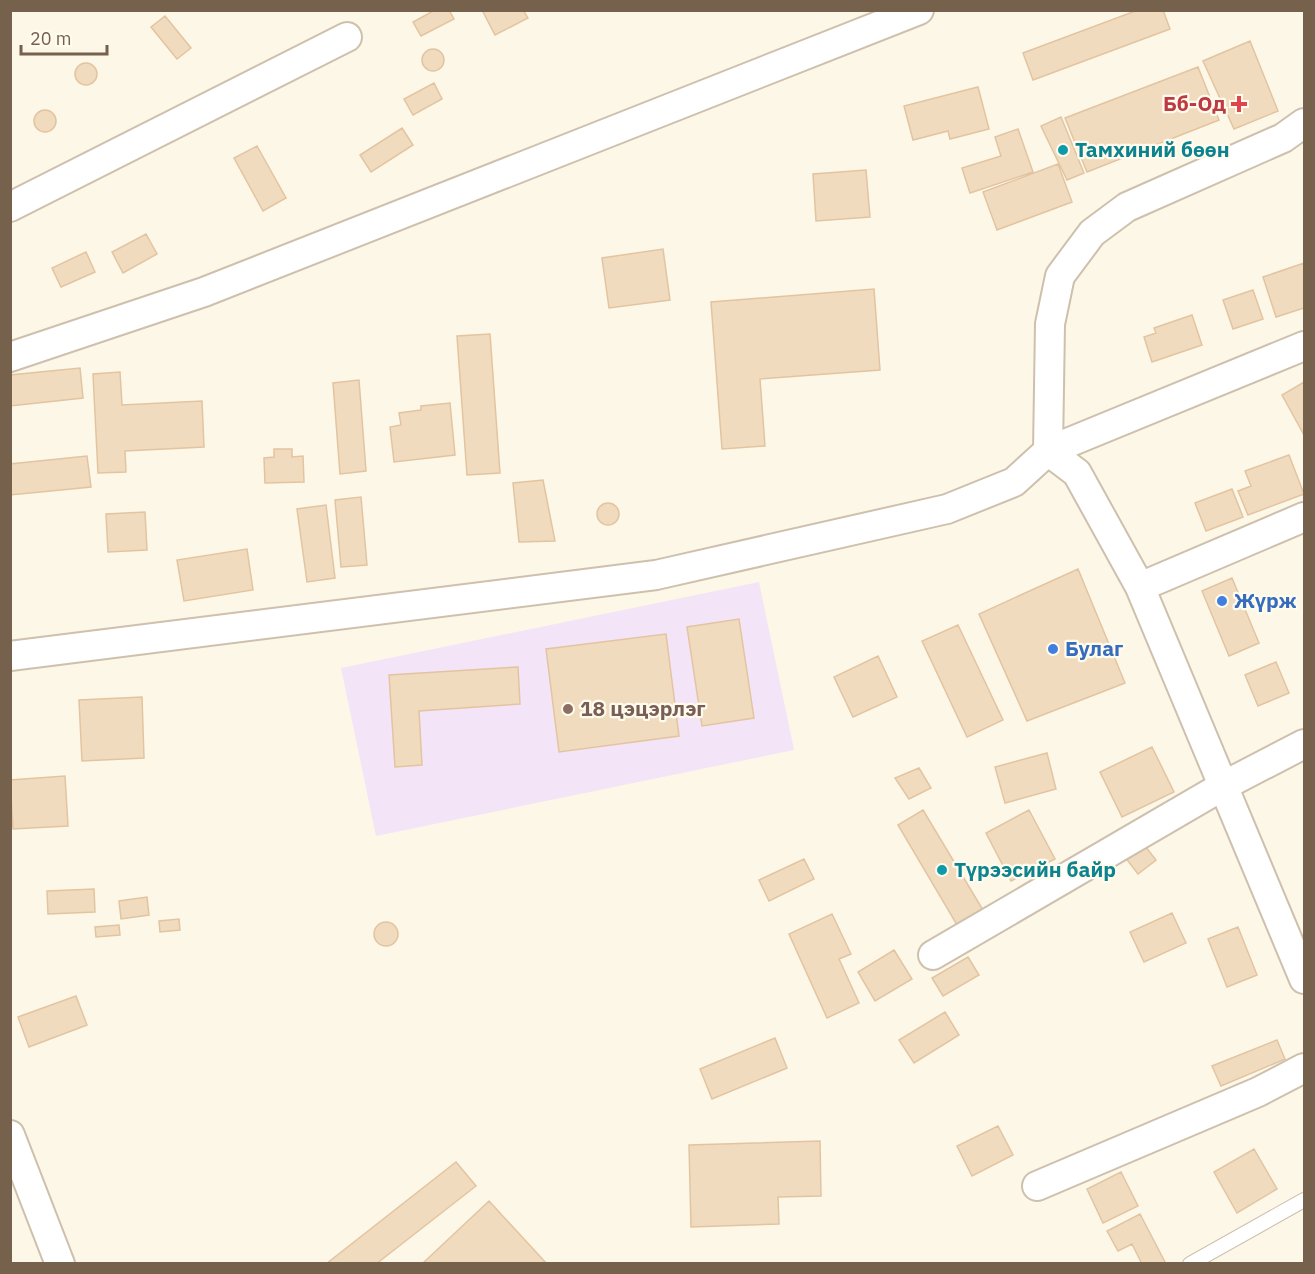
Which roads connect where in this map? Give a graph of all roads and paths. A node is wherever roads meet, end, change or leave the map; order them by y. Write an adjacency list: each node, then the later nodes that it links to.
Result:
1 (919, 10): 6 (street)
2 (347, 37): 4 (street)
3 (1305, 123): 7 (street)
4 (10, 207)
5 (1305, 346): 7 (street)
6 (10, 357)
7 (1048, 451): 9 (street); 10 (street)
8 (1305, 517): 9 (street)
9 (1140, 587): 12 (street)
10 (10, 656)
11 (1305, 744): 12 (street)
12 (1223, 786): 13 (street); 14 (street)
13 (1294, 924): 15 (street)
14 (933, 955)
15 (1305, 979)
16 (1305, 1068): 18 (street)
17 (10, 1135): 20 (street)
18 (1037, 1186)
19 (1305, 1200): 21 (lane)
20 (60, 1263)
21 (1190, 1263)

